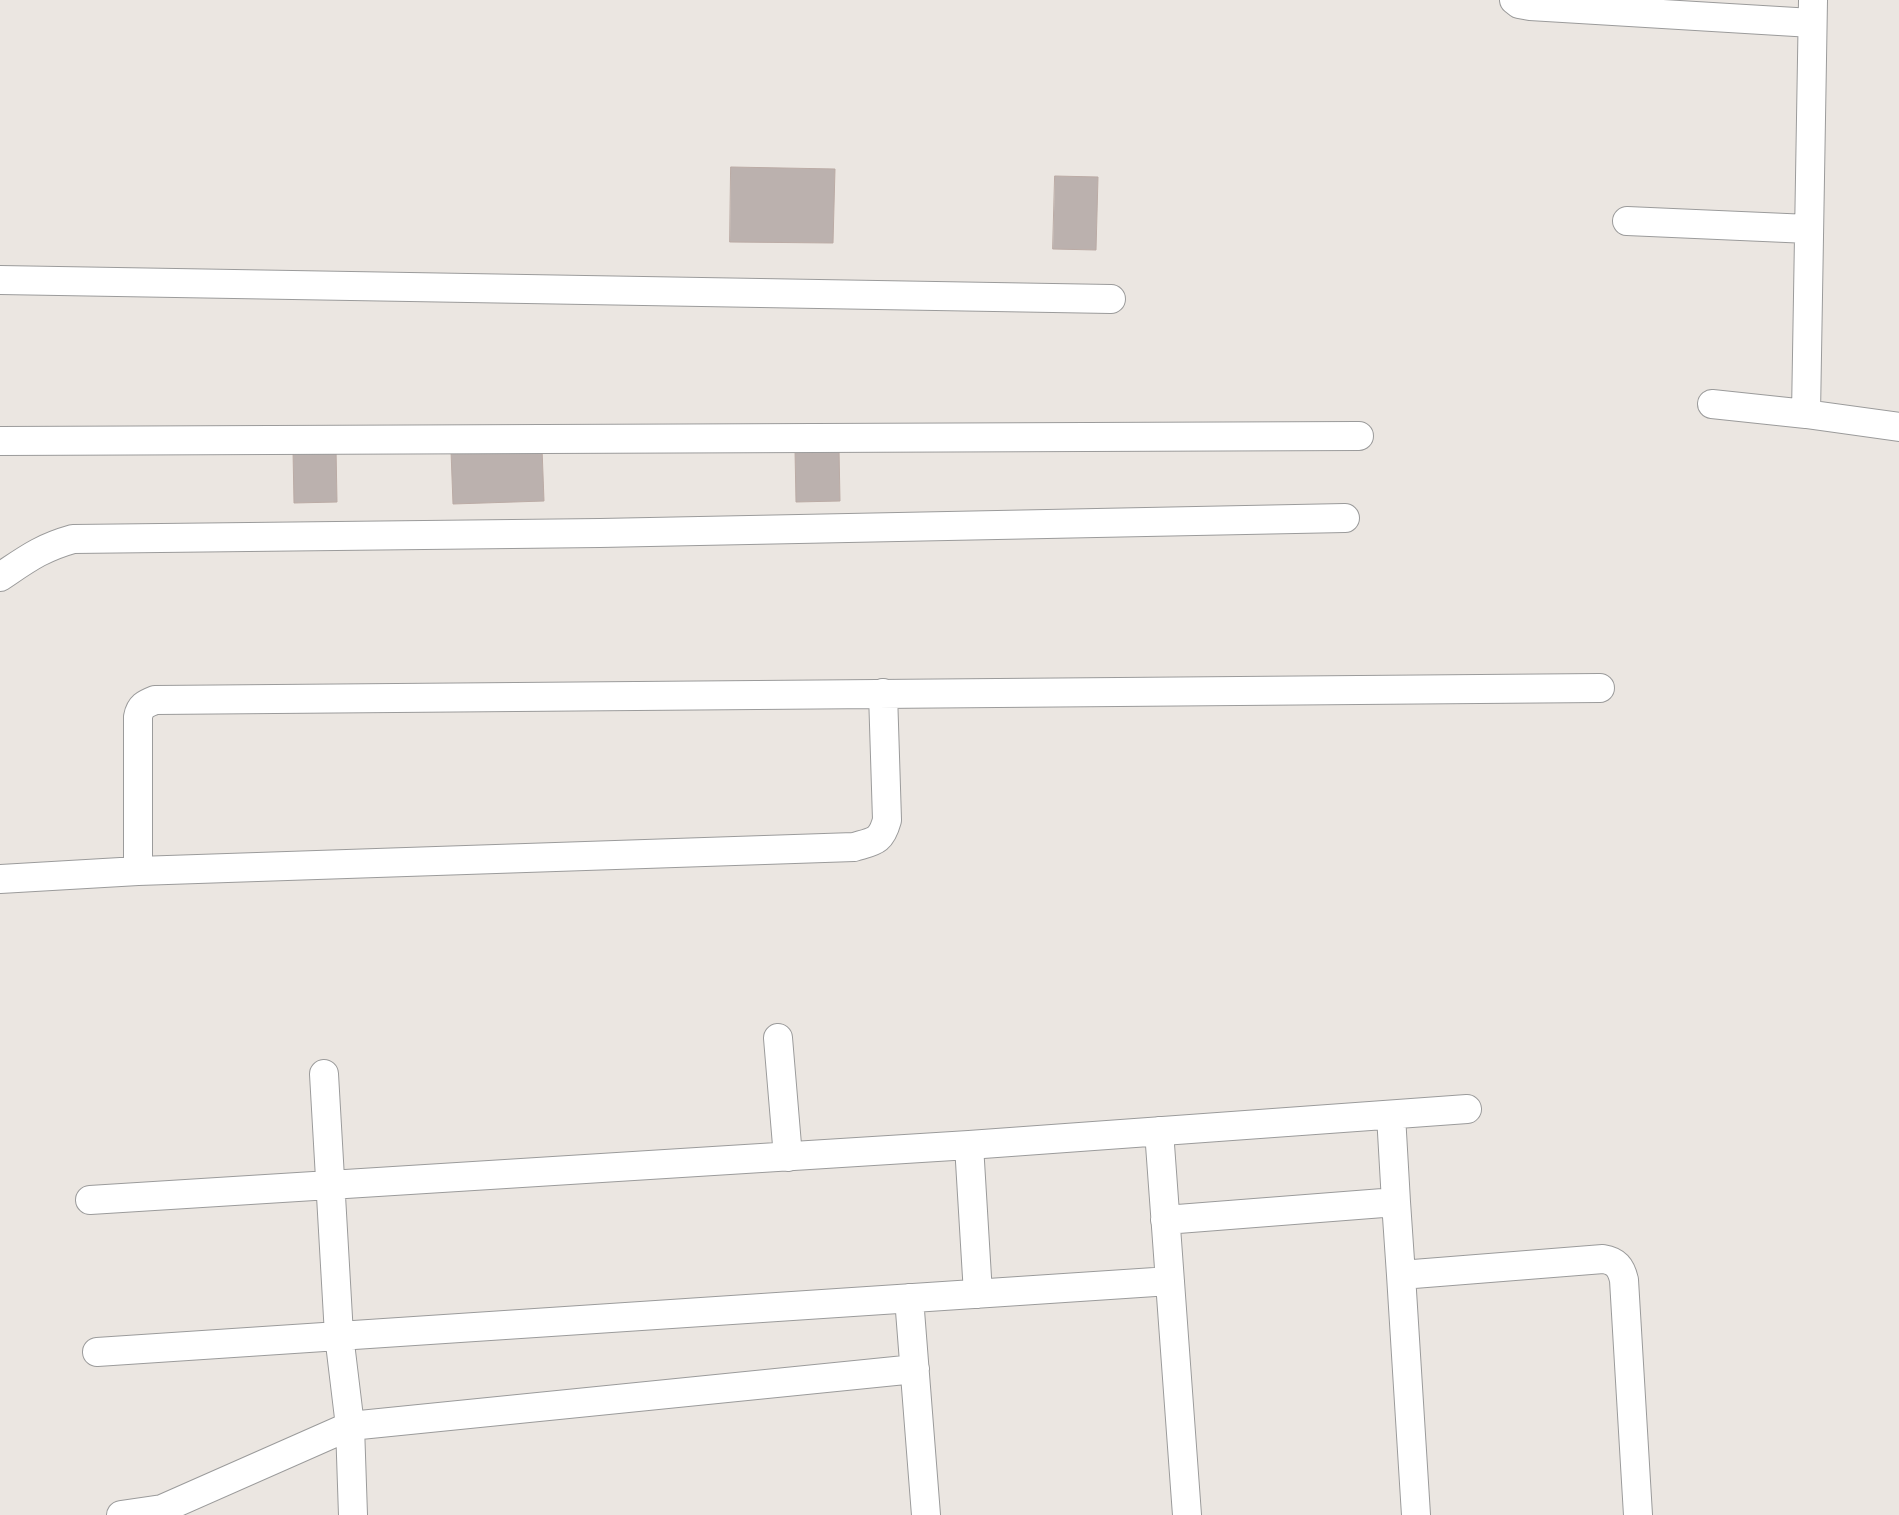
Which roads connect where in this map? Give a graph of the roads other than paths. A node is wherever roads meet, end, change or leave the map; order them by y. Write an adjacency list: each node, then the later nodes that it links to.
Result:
1 (1514, 0): 2 (street)
2 (1812, 12): 4 (street)
3 (1627, 221): 4 (street)
4 (1809, 229): 8 (street)
5 (0, 280): 6 (street)
6 (1111, 298)
7 (1712, 404): 8 (street)
8 (1806, 414): 9 (street)
9 (1899, 426)
10 (1359, 436): 11 (street)
11 (0, 441)
12 (1345, 518): 13 (street)
13 (0, 577)
14 (1600, 688): 15 (street)
15 (883, 694): 16 (street); 16 (street)
16 (138, 871): 17 (street)
17 (0, 879)
18 (778, 1038): 24 (street)
19 (324, 1074): 25 (street)
20 (1467, 1109): 21 (street)
21 (1391, 1115): 22 (street); 27 (street)
22 (1159, 1131): 23 (street); 28 (street)
23 (969, 1145): 24 (street); 31 (street)
24 (788, 1157): 25 (street)
25 (330, 1186): 26 (street); 33 (street)
26 (90, 1200)
27 (1396, 1202): 28 (street); 29 (street)
28 (1165, 1220): 30 (street)
29 (1401, 1275): 41 (street); 42 (street)
30 (1170, 1281): 31 (street); 40 (street)
31 (978, 1294): 32 (street)
32 (909, 1298): 33 (street); 35 (street)
33 (339, 1335): 34 (street); 36 (street)
34 (97, 1352)
35 (915, 1369): 36 (street); 39 (street)
36 (350, 1426): 37 (street); 38 (street)
37 (122, 1515)
38 (353, 1515)
39 (926, 1515)
40 (1186, 1515)
41 (1416, 1515)
42 (1638, 1515)

